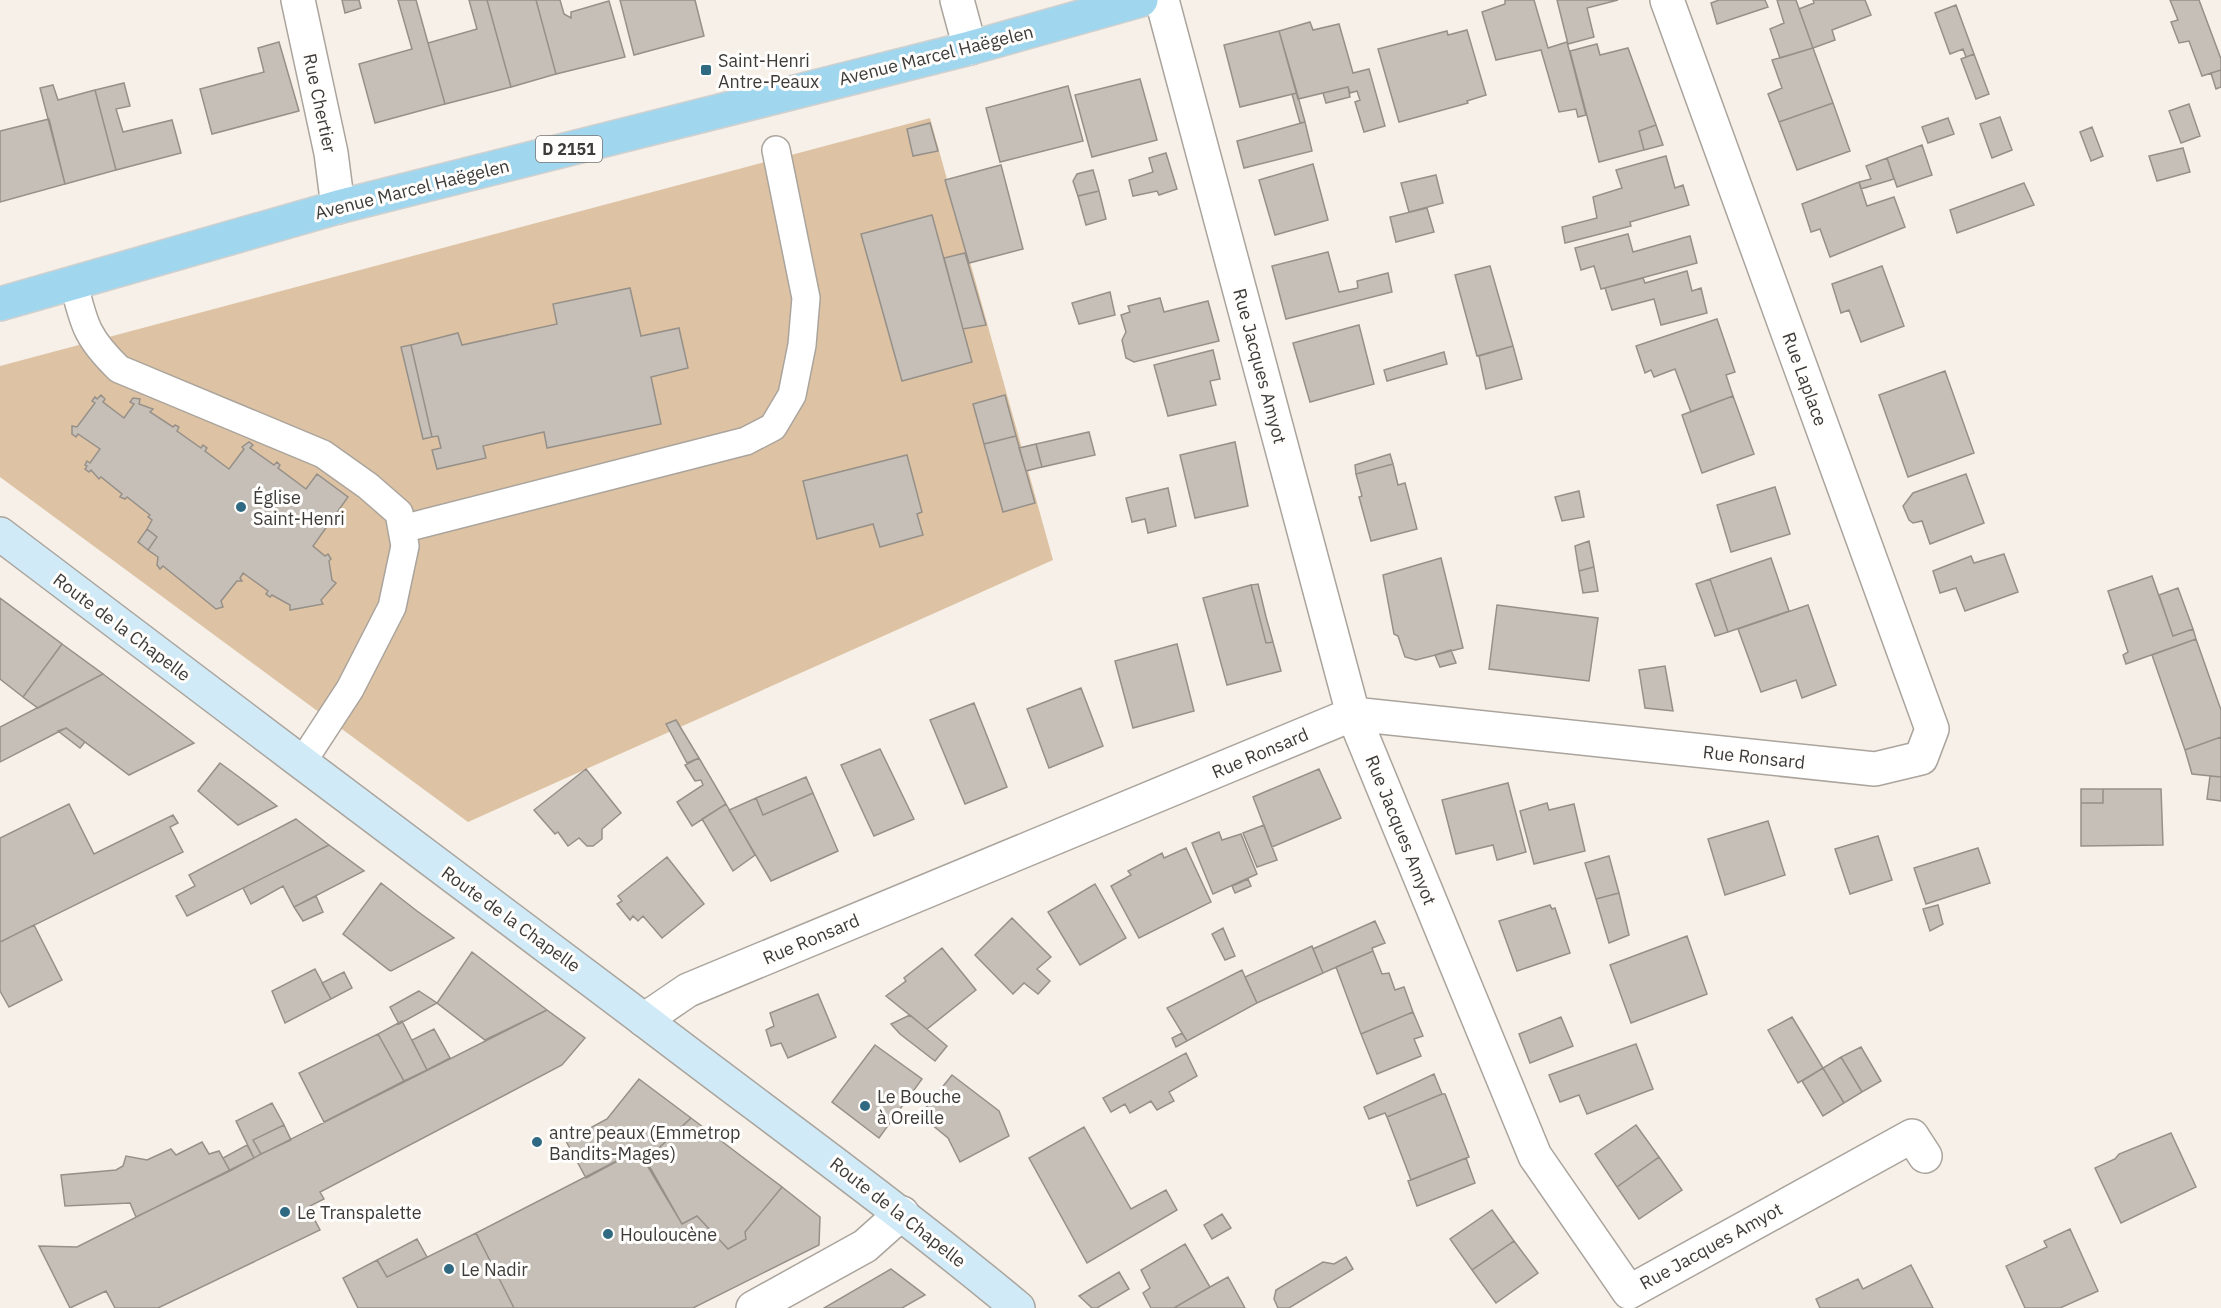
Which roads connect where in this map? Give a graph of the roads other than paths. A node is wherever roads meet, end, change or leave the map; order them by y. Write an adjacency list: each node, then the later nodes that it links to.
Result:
1 (298, 0): 8 (street, Rue Chertier)
2 (957, 0): 6 (street)
3 (1141, 0): 6 (main road, Avenue Marcel Haëgelen / D 2151)
4 (1162, 0): 13 (street, Rue Jacques Amyot)
5 (1667, 0): 14 (street, Rue Laplace)
6 (970, 48): 8 (main road, Avenue Marcel Haëgelen / D 2151)
7 (776, 150): 11 (lane)
8 (339, 207): 9 (main road, Avenue Marcel Haëgelen / D 2151)
9 (74, 284): 10 (main road, Avenue Marcel Haëgelen / D 2151); 11 (lane)
10 (0, 304)
11 (402, 529): 15 (lane)
12 (0, 534): 15 (main road, Route de la Chapelle)
13 (1353, 714): 14 (street, Rue Ronsard); 16 (street, Rue Ronsard); 17 (street, Rue Jacques Amyot)
14 (1921, 758)
15 (301, 764): 16 (main road, Route de la Chapelle)
16 (644, 1020): 18 (main road, Route de la Chapelle)
17 (1925, 1156)
18 (902, 1213): 19 (street); 20 (main road, Route de la Chapelle)
19 (753, 1308)
20 (1018, 1308)

